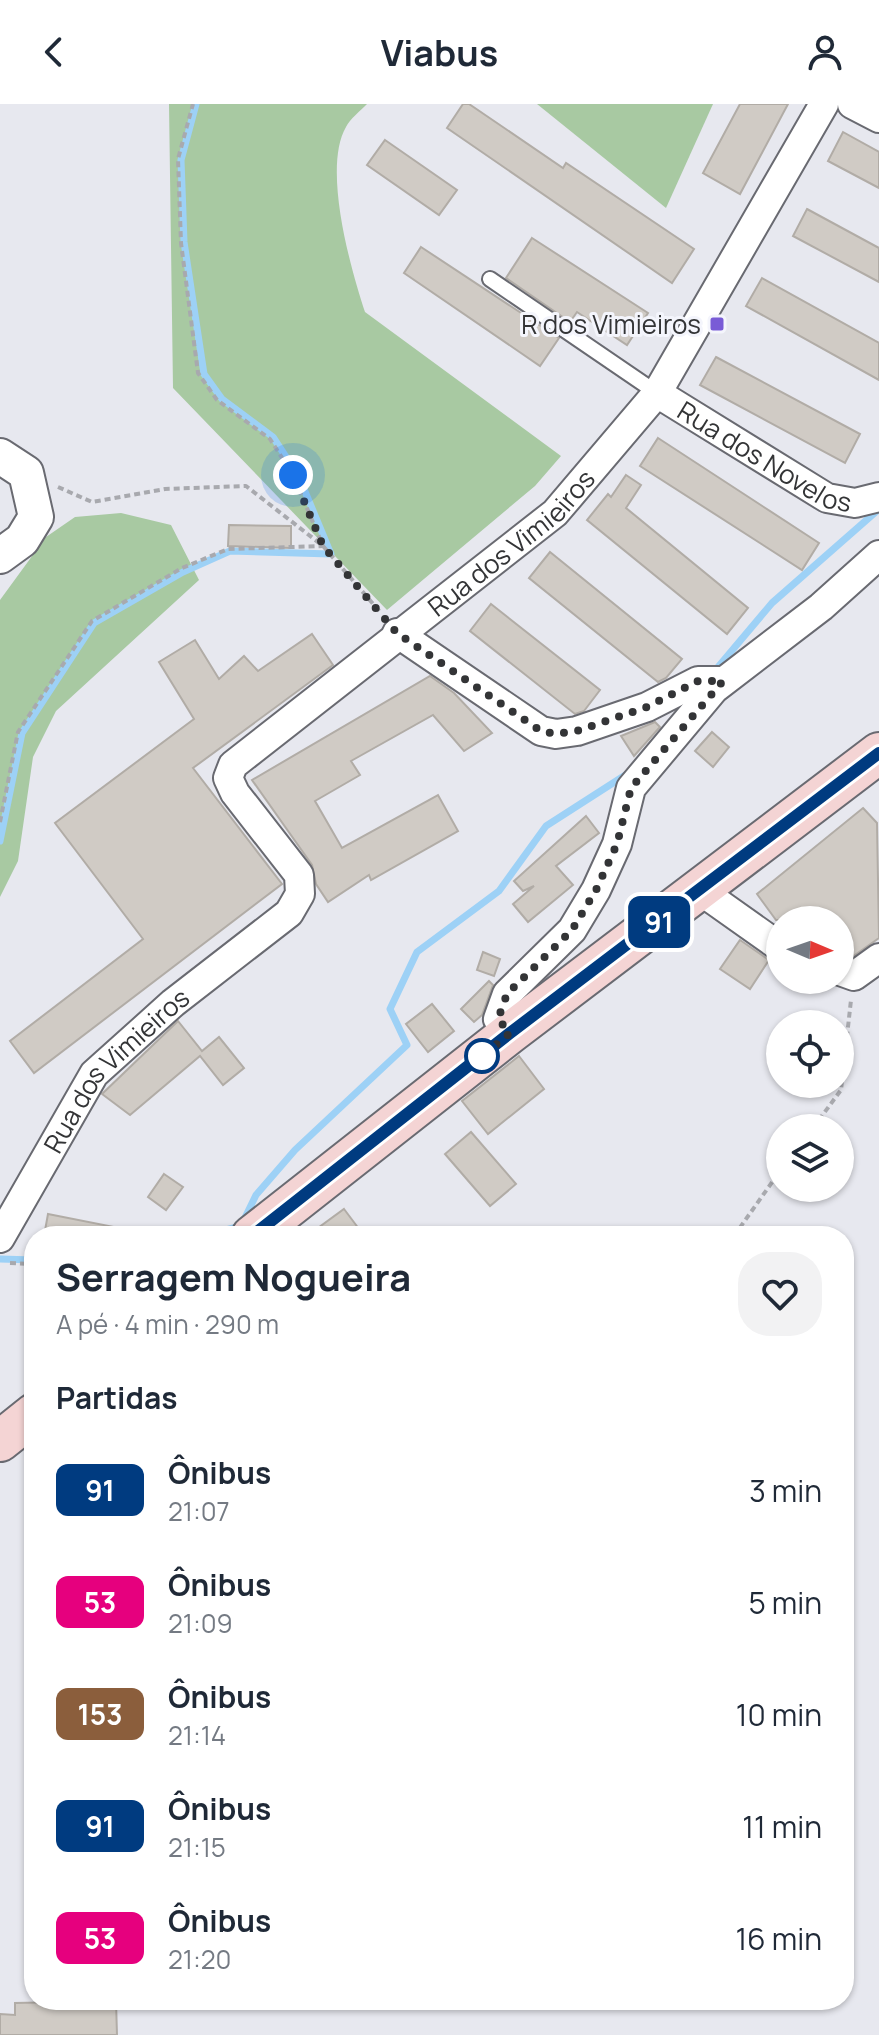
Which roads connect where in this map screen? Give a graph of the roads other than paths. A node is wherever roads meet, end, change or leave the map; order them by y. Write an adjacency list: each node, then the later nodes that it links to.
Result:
1 (824, 104): 5 (street, Rua dos Vimieiros)
2 (852, 104): 3 (street)
3 (879, 118)
4 (490, 279): 5 (lane)
5 (657, 393): 7 (street, Rua dos Novelos); 10 (street, Rua dos Vimieiros)
6 (13, 465): 9 (street)
7 (879, 497)
8 (879, 555): 11 (street)
9 (0, 556)
10 (397, 633): 11 (street); 19 (street, Rua dos Vimieiros)
11 (710, 681): 17 (street)
12 (879, 753): 13 (main road)
13 (701, 891): 14 (street); 17 (main road)
14 (766, 937)
15 (879, 958): 16 (street)
16 (854, 970)
17 (510, 1033): 18 (main road)
18 (265, 1226)
19 (1, 1250)
20 (24, 1422): 21 (main road)
21 (0, 1441)

